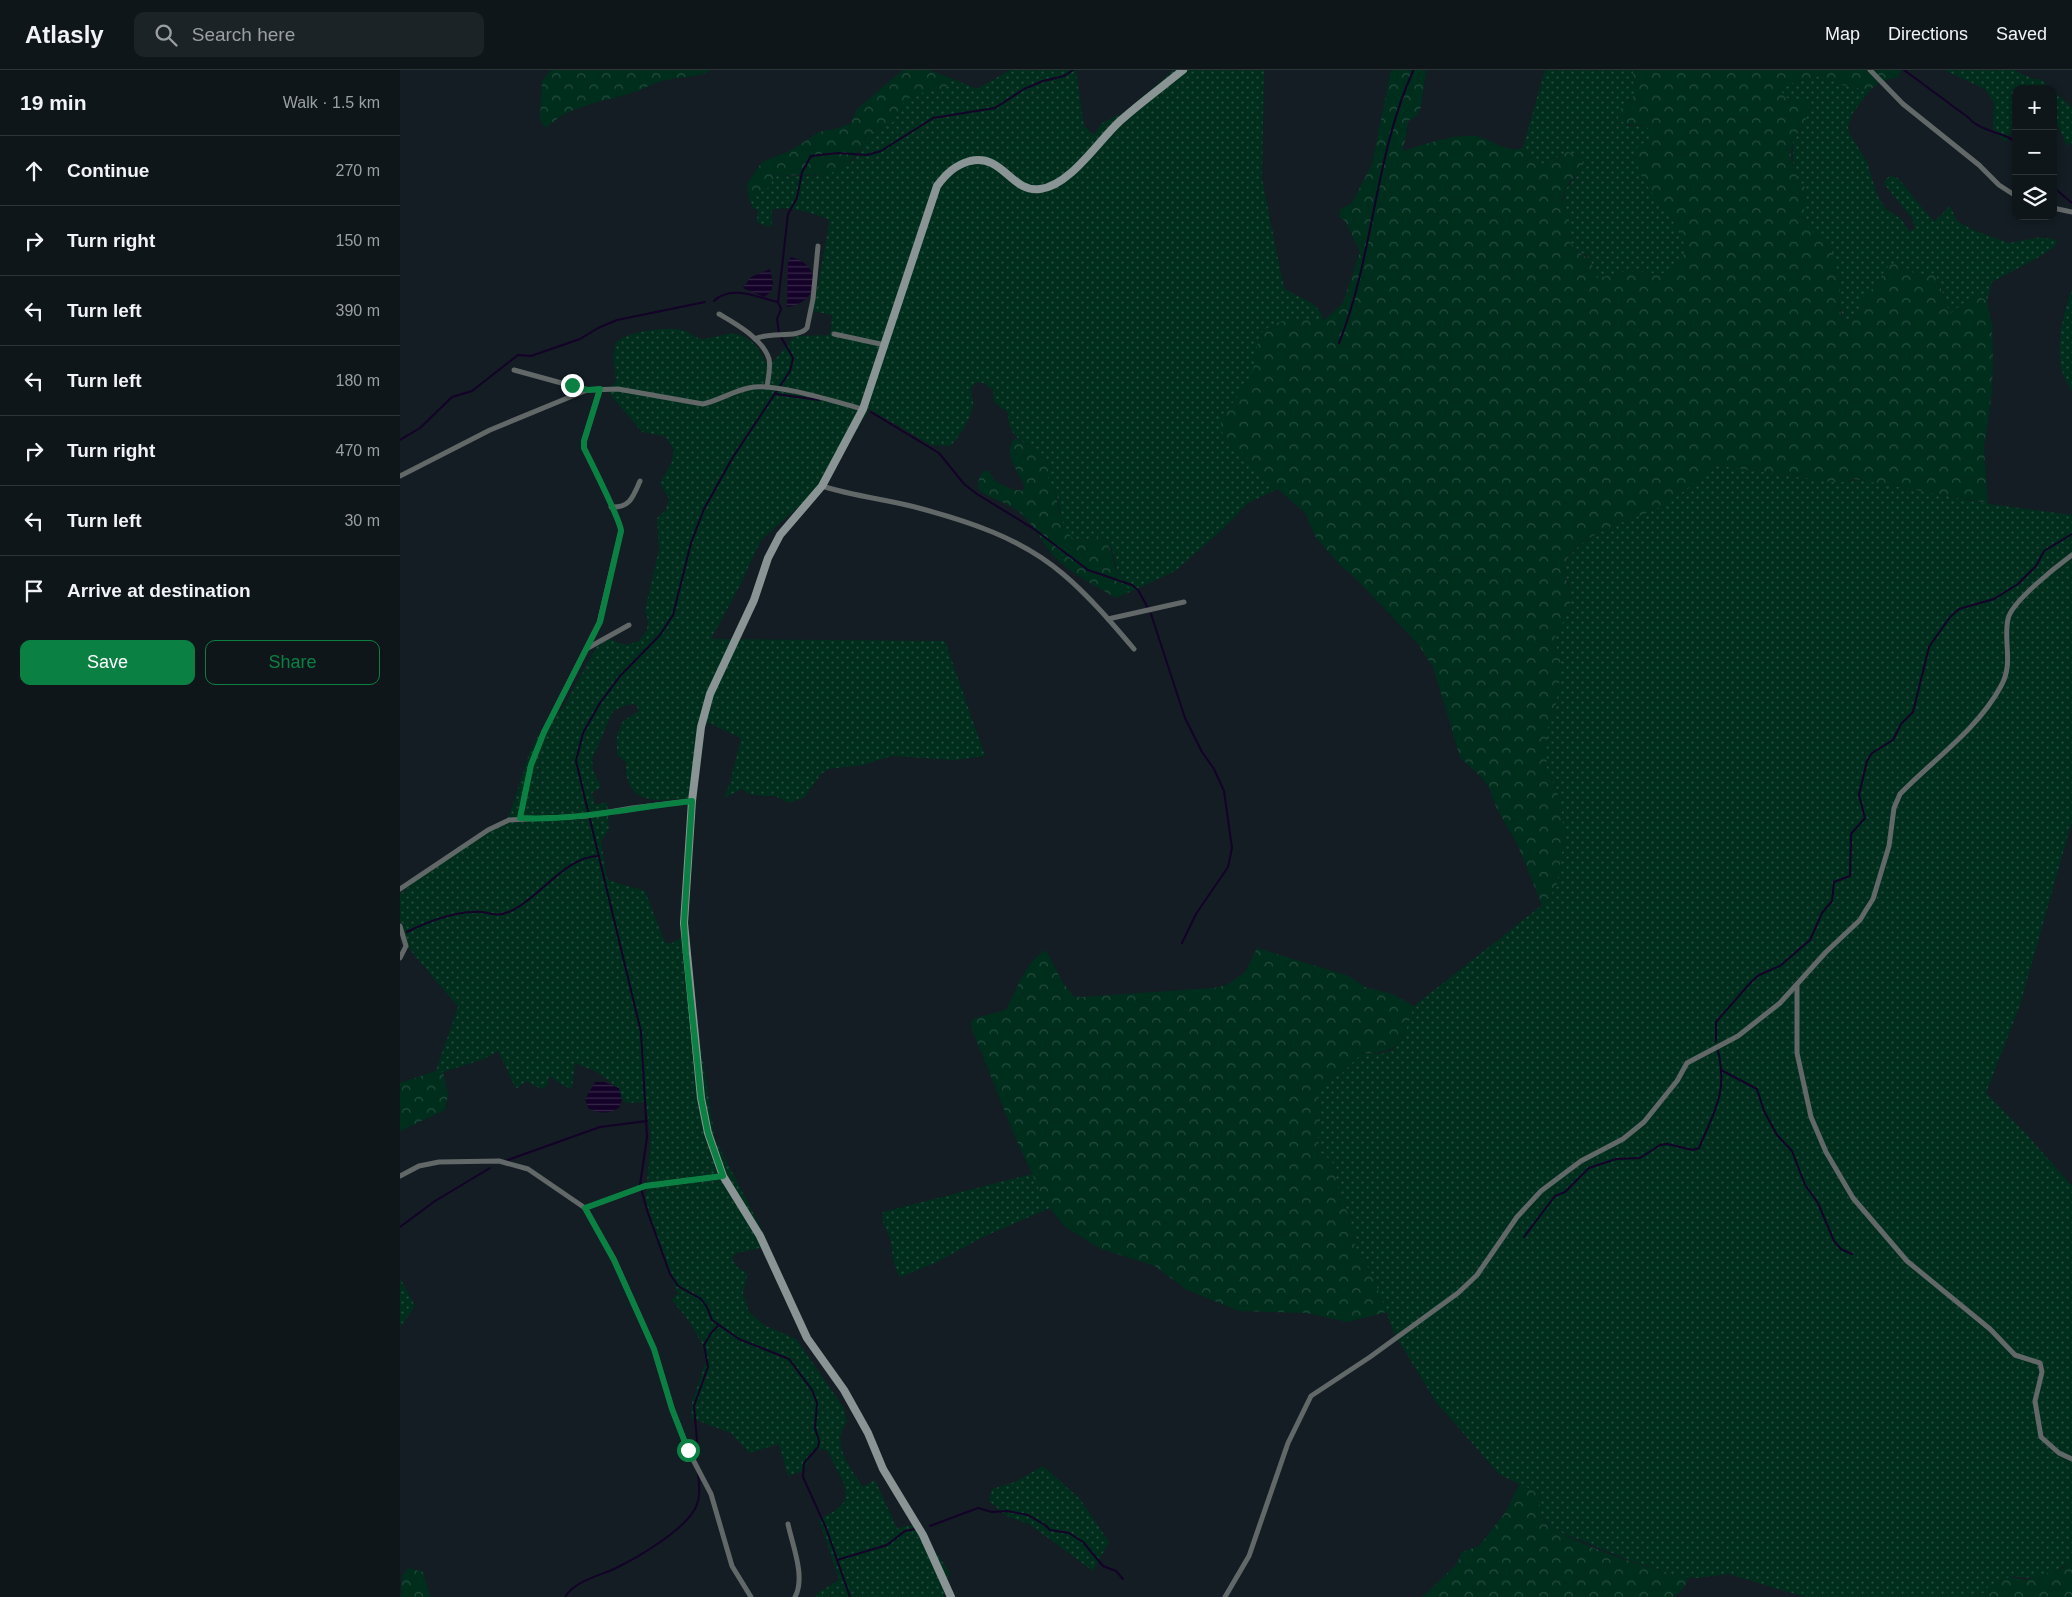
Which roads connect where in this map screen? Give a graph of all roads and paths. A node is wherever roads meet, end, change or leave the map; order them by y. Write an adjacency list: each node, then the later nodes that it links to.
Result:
1 (1183, 70): 10 (street)
2 (1870, 70): 3 (street)
3 (2012, 193)
4 (2057, 209): 5 (street)
5 (2072, 212)
6 (818, 246): 9 (street)
7 (719, 314): 9 (street)
8 (834, 334): 10 (street)
9 (755, 339): 12 (street)
10 (885, 345): 15 (street)
11 (514, 370): 14 (street)
12 (767, 387): 13 (street); 15 (street)
13 (600, 389): 14 (street); 19 (street)
14 (588, 390): 16 (street)
15 (863, 409): 18 (street)
16 (400, 476)
17 (640, 481): 19 (street)
18 (822, 486): 22 (street); 26 (street)
19 (611, 507): 25 (street)
20 (2072, 555): 31 (street)
21 (1184, 602): 22 (street)
22 (1108, 620): 24 (street)
23 (629, 625): 25 (street)
24 (1134, 648)
25 (586, 649): 27 (street)
26 (692, 801): 27 (street); 33 (street)
27 (520, 818): 28 (street)
28 (400, 889)
29 (400, 926): 30 (street)
30 (400, 958)
31 (1797, 986): 35 (street); 40 (street)
32 (400, 1176): 34 (street)
33 (723, 1176): 34 (street); 39 (street)
34 (585, 1208): 37 (street)
35 (2072, 1459)
36 (788, 1524): 38 (street)
37 (751, 1597)
38 (795, 1597)
39 (951, 1597)
40 (1225, 1597)

